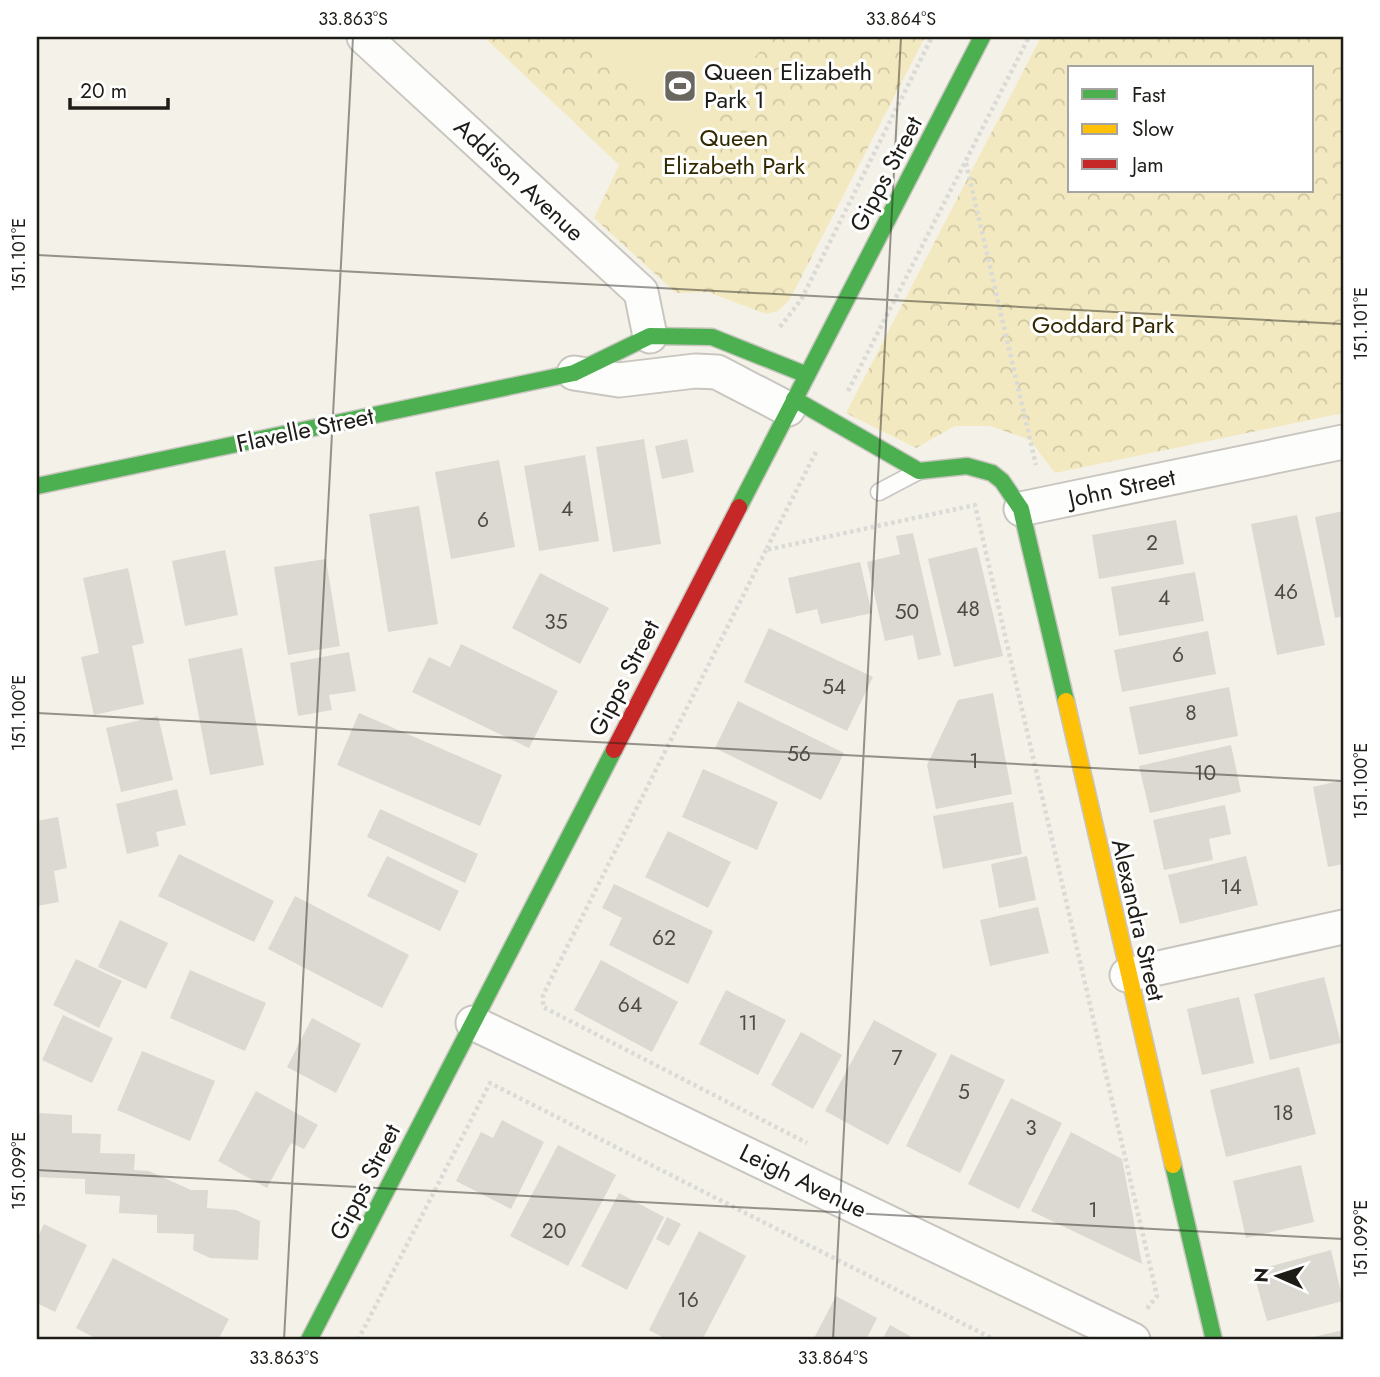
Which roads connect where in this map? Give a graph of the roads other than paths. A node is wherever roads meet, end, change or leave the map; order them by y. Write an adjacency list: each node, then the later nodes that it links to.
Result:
1 (364, 37): 3 (street, Addison Avenue)
2 (982, 37): 5 (street, Gipps Street)
3 (650, 336): 4 (street, Flavelle Street); 5 (street, Flavelle Street)
4 (574, 373): 6 (street, Flavelle Street); 9 (street, Flavelle Street)
5 (807, 375): 6 (street, Gipps Street)
6 (791, 404): 8 (street); 14 (street, Gipps Street)
7 (1343, 442): 11 (street, John Street)
8 (919, 471): 10 (lane); 11 (street)
9 (40, 483)
10 (879, 492)
11 (1021, 509): 13 (street, Alexandra Street)
12 (1343, 927): 13 (street)
13 (1127, 975): 17 (street, Alexandra Street)
14 (473, 1023): 15 (street, Leigh Avenue); 16 (street, Gipps Street)
15 (1135, 1326)
16 (309, 1340)
17 (1214, 1340)

